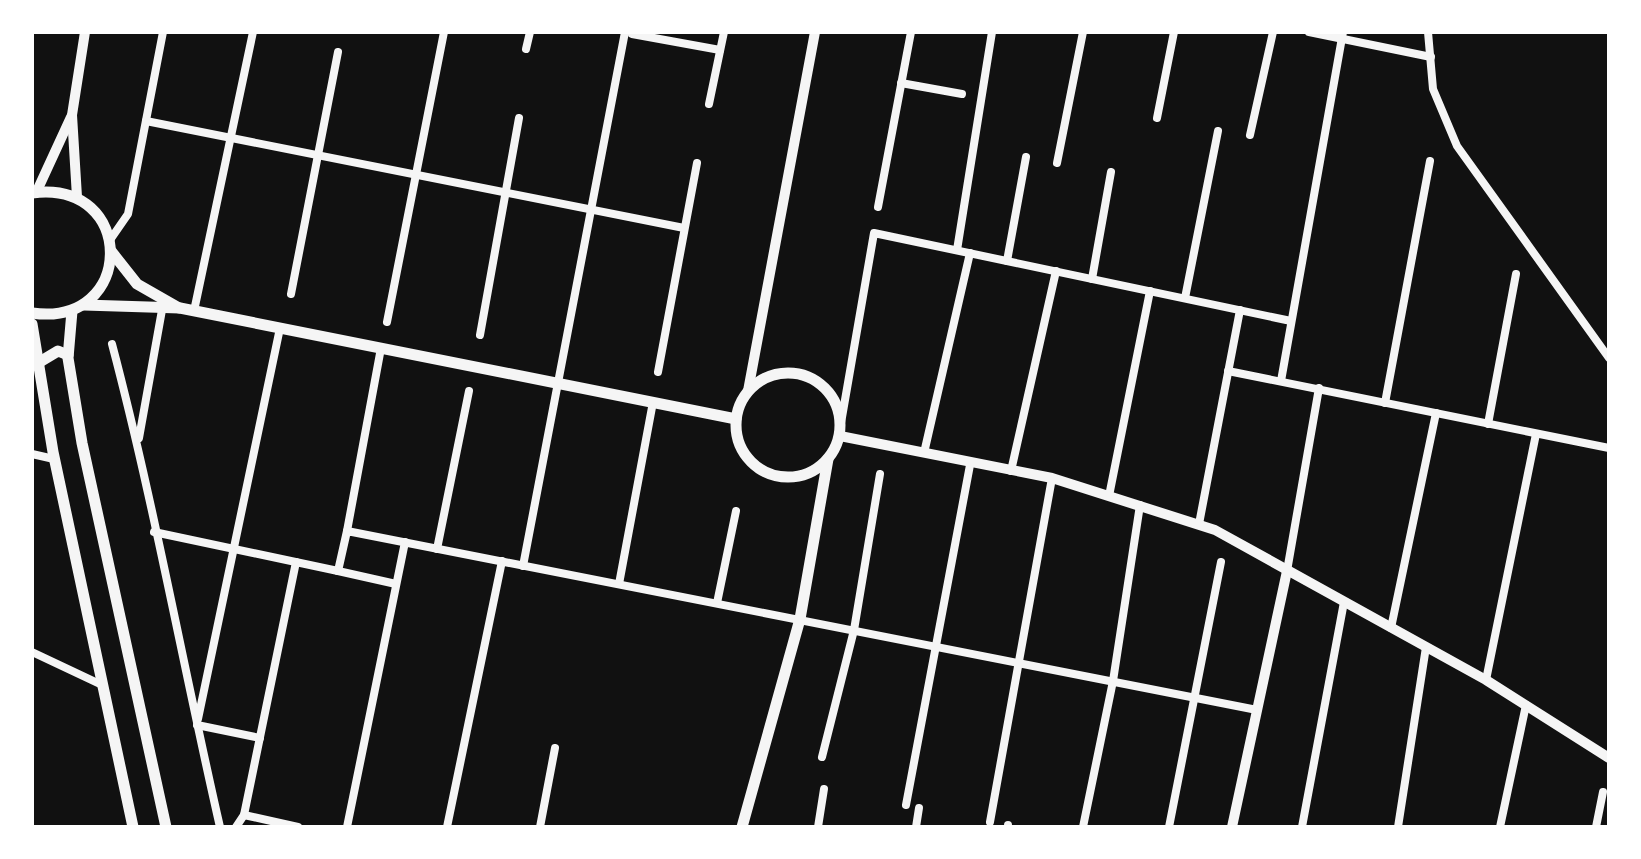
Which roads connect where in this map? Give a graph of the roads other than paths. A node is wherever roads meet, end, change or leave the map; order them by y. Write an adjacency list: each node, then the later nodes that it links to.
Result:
1 (85, 32): 24 (street)
2 (163, 32): 27 (street)
3 (253, 32): 30 (street)
4 (444, 32): 37 (street)
5 (530, 32): 17 (street)
6 (724, 32): 18 (street)
7 (815, 32): 77 (street)
8 (911, 32): 21 (street)
9 (992, 32): 45 (street)
10 (1083, 32): 35 (street)
11 (1174, 32): 26 (street)
12 (1273, 32): 29 (street)
13 (1309, 32): 16 (street)
14 (1428, 32): 20 (street)
15 (628, 33): 18 (street); 42 (street)
16 (1342, 35): 20 (street); 61 (street)
17 (526, 49)
18 (720, 50): 23 (street)
19 (338, 52): 31 (street)
20 (1431, 57): 69 (street)
21 (901, 83): 22 (street); 41 (street)
22 (962, 94)
23 (709, 104)
24 (72, 115): 39 (street); 40 (street)
25 (519, 118): 38 (street)
26 (1157, 118)
27 (146, 121): 30 (street); 44 (street)
28 (1218, 131): 53 (street)
29 (1250, 135)
30 (232, 138): 31 (street); 59 (street)
31 (319, 155): 37 (street); 52 (street)
32 (1026, 157): 47 (street)
33 (1430, 161): 79 (street)
34 (697, 163): 43 (street)
35 (1057, 163)
36 (1111, 172): 50 (street)
37 (414, 174): 38 (street); 62 (street)
38 (503, 192): 42 (street); 65 (street)
39 (34, 193): 40 (main road)
40 (77, 197): 44 (main road)
41 (878, 207)
42 (592, 209): 43 (street); 74 (street)
43 (684, 228): 72 (street)
44 (111, 246): 54 (main road); 55 (main road)
45 (957, 250): 46 (street); 83 (street)
46 (970, 253): 47 (street); 87 (street)
47 (1007, 261): 48 (street)
48 (1056, 271): 50 (street); 92 (street)
49 (1516, 274): 82 (street)
50 (1092, 279): 51 (street)
51 (1150, 291): 53 (street); 95 (street)
52 (291, 294)
53 (1185, 298): 57 (street)
54 (84, 305): 56 (main road); 58 (main road)
55 (180, 308): 56 (main road); 59 (main road)
56 (162, 310): 85 (street)
57 (1240, 310): 61 (street); 71 (street)
58 (72, 311): 60 (main road); 68 (main road)
59 (194, 311): 64 (main road)
60 (32, 313)
61 (1291, 321): 73 (street)
62 (387, 322)
63 (32, 324): 70 (main road)
64 (280, 328): 67 (main road); 102 (street)
65 (480, 335)
66 (112, 344): 85 (street)
67 (381, 348): 74 (main road); 99 (street)
68 (68, 355): 70 (main road); 139 (main road)
69 (1609, 358)
70 (38, 363): 89 (main road)
71 (1228, 371): 73 (street); 98 (street)
72 (658, 372)
73 (1281, 381): 75 (street)
74 (560, 384): 78 (main road); 107 (street)
75 (1319, 388): 79 (street); 109 (street)
76 (469, 391): 103 (street)
77 (748, 391): 81 (main road); 83 (main road)
78 (653, 402): 81 (main road); 111 (street)
79 (1385, 403): 80 (street)
80 (1436, 413): 82 (street); 115 (street)
81 (736, 419): 90 (main road)
82 (1488, 424): 84 (street)
83 (840, 430): 87 (street); 90 (main road)
84 (1536, 434): 86 (street); 121 (street)
85 (138, 443): 100 (street)
86 (1609, 448)
87 (924, 453): 91 (street)
88 (32, 454): 89 (street)
89 (54, 459): 123 (main road)
90 (828, 459): 114 (main road)
91 (970, 465): 92 (street); 117 (street)
92 (1011, 471): 94 (street)
93 (880, 474): 116 (street)
94 (1052, 478): 95 (street); 120 (street)
95 (1109, 496): 96 (street)
96 (1140, 505): 98 (street); 122 (street)
97 (736, 511): 113 (street)
98 (1199, 524): 109 (street)
99 (347, 531): 101 (street); 108 (street)
100 (154, 532): 102 (street); 127 (street)
101 (405, 542): 103 (street); 110 (street)
102 (232, 548): 105 (street); 127 (street)
103 (437, 549): 104 (street)
104 (502, 561): 107 (street); 144 (street)
105 (296, 562): 108 (street); 128 (street)
106 (1221, 562): 124 (street)
107 (523, 566): 111 (street)
108 (338, 571): 110 (street)
109 (1287, 571): 112 (street); 126 (street)
110 (396, 584): 143 (street)
111 (619, 584): 113 (street)
112 (1344, 602): 115 (street); 152 (street)
113 (717, 603): 114 (street)
114 (800, 619): 116 (street); 146 (main road)
115 (1391, 628): 118 (street)
116 (854, 630): 117 (street); 130 (street)
117 (936, 646): 120 (street); 134 (street)
118 (1426, 647): 121 (street); 153 (street)
119 (32, 652): 123 (street)
120 (1019, 663): 122 (street); 137 (street)
121 (1486, 680): 125 (street)
122 (1113, 681): 124 (street); 149 (street)
123 (102, 685): 138 (main road)
124 (1194, 698): 126 (street); 150 (street)
125 (1526, 705): 131 (street); 154 (street)
126 (1257, 710): 151 (street)
127 (197, 725): 128 (street); 140 (street)
128 (260, 738): 136 (street)
129 (555, 748): 145 (street)
130 (822, 757)
131 (1609, 758)
132 (824, 789): 147 (street)
133 (1603, 792): 155 (street)
134 (906, 805)
135 (919, 808): 148 (street)
136 (244, 815): 141 (street); 142 (street)
137 (990, 822)
138 (133, 827)
139 (166, 827)
140 (220, 827)
141 (236, 827)
142 (298, 827)
143 (347, 827)
144 (447, 827)
145 (540, 827)
146 (742, 827)
147 (818, 827)
148 (916, 827)
149 (1083, 827)
150 (1169, 827)
151 (1232, 827)
152 (1302, 827)
153 (1398, 827)
154 (1500, 827)
155 (1596, 827)

